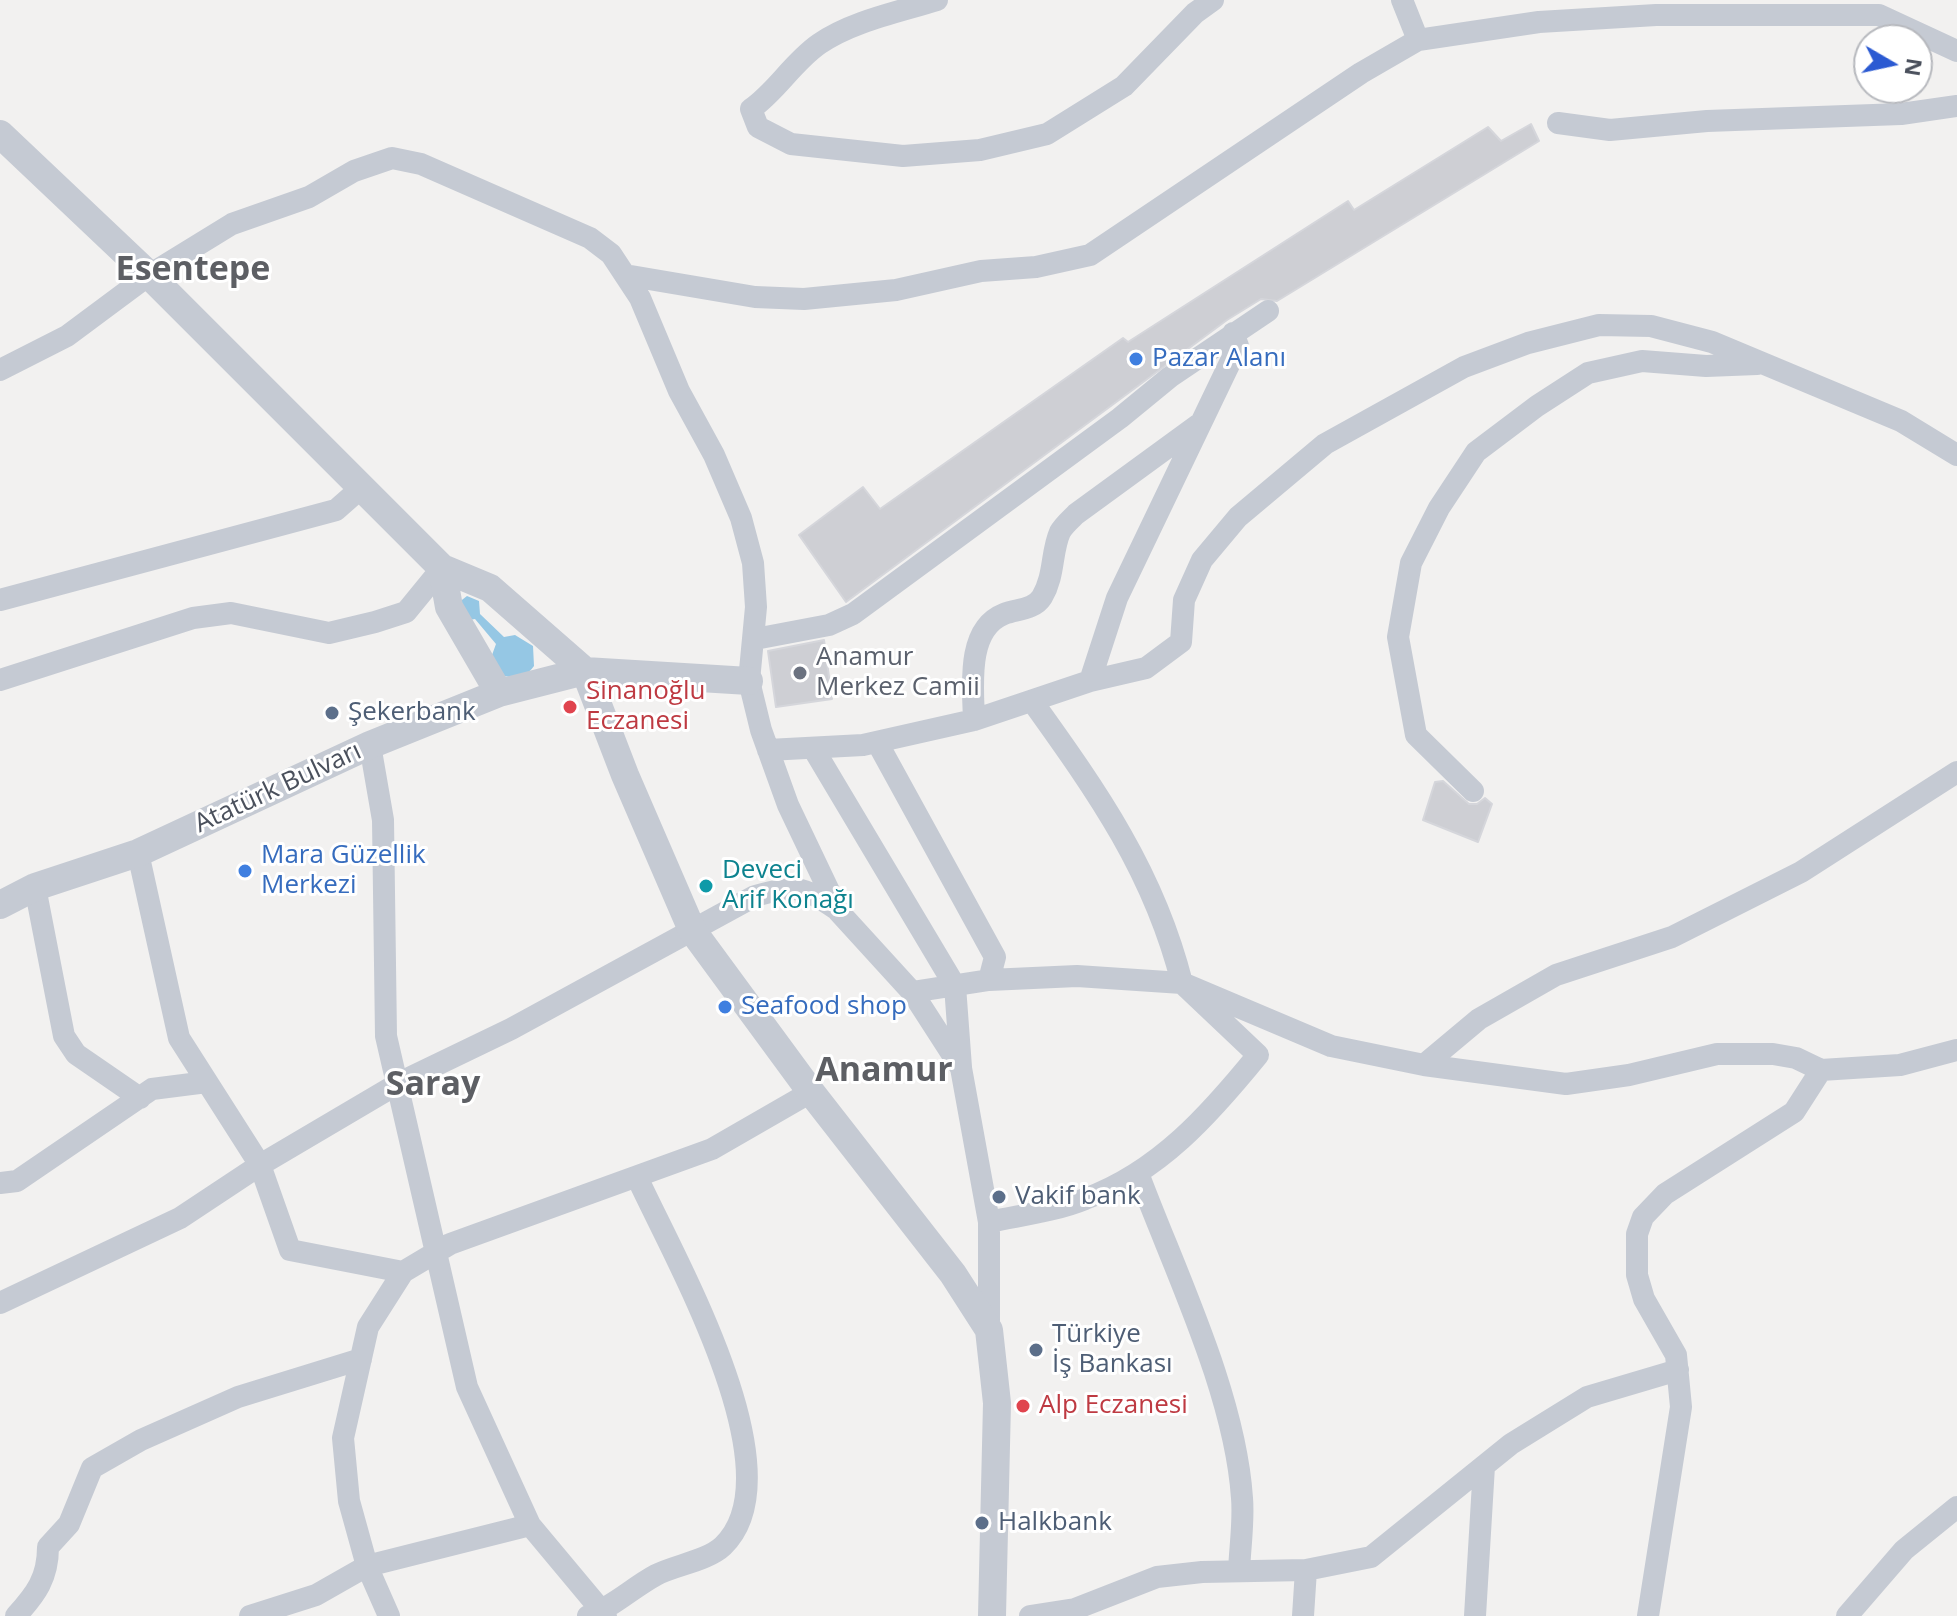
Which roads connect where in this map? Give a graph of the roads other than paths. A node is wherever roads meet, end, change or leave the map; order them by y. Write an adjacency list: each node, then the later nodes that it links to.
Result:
1 (937, 0): 2 (street)
2 (1213, 0)
3 (1402, 0): 4 (street)
4 (1418, 40): 5 (street); 10 (street)
5 (1957, 51)
6 (1957, 106): 7 (street)
7 (1558, 123)
8 (0, 134): 9 (street)
9 (149, 275): 10 (street); 14 (street); 17 (street)
10 (625, 275): 20 (street)
11 (1268, 311): 12 (street)
12 (1233, 333): 15 (street); 20 (street)
13 (1762, 363): 16 (street); 24 (street); 33 (street)
14 (0, 370)
15 (1198, 425): 24 (street); 27 (street)
16 (1957, 455)
17 (361, 488): 18 (street); 19 (street)
18 (442, 568): 21 (street); 22 (street); 25 (street)
19 (0, 600)
20 (755, 639): 23 (street)
21 (585, 671): 23 (street, Atatürk Bulvarı); 25 (street, Atatürk Bulvarı); 38 (street)
22 (0, 680)
23 (749, 681): 31 (street)
24 (1090, 681): 26 (street)
25 (499, 693): 29 (street, Atatürk Bulvarı)
26 (1032, 701): 27 (street); 40 (street)
27 (974, 720): 28 (street)
28 (877, 742): 30 (street); 39 (street)
29 (370, 745): 34 (street, Atatürk Bulvarı); 48 (street)
30 (813, 748): 31 (street); 41 (street)
31 (768, 750): 37 (street)
32 (1957, 772): 44 (street)
33 (1473, 791)
34 (138, 853): 35 (street, Atatürk Bulvarı); 47 (street)
35 (35, 887): 36 (street, Atatürk Bulvarı); 50 (street)
36 (0, 905)
37 (839, 912): 38 (street); 42 (street)
38 (692, 930): 48 (street); 49 (street)
39 (989, 980): 40 (street); 41 (street)
40 (1182, 983): 44 (street); 52 (street)
41 (955, 986): 42 (street); 45 (street)
42 (912, 992): 45 (street)
43 (1957, 1050): 46 (street)
44 (1424, 1065): 46 (street)
45 (961, 1068): 55 (street)
46 (1821, 1070): 61 (street)
47 (207, 1082): 50 (street); 51 (street)
48 (399, 1083): 51 (street); 56 (street)
49 (811, 1092): 53 (street); 59 (street)
50 (140, 1098): 54 (street)
51 (260, 1165): 57 (street); 58 (street)
52 (1138, 1173): 55 (street); 67 (street)
53 (637, 1177): 56 (street); 68 (street)
54 (0, 1183)
55 (989, 1222): 59 (street)
56 (435, 1253): 57 (street); 64 (street)
57 (403, 1272): 60 (street)
58 (0, 1303)
59 (989, 1330): 73 (street)
60 (361, 1359): 65 (street); 70 (street)
61 (1678, 1370): 62 (street); 77 (street)
62 (1484, 1466): 66 (street); 76 (street)
63 (1957, 1507): 69 (street)
64 (530, 1525): 65 (street); 68 (street)
65 (367, 1566): 71 (street); 72 (street)
66 (1306, 1570): 67 (street); 75 (street)
67 (1239, 1571): 74 (street)
68 (598, 1614)
69 (1853, 1614)
70 (16, 1616)
71 (250, 1616)
72 (389, 1616)
73 (992, 1616)
74 (1030, 1616)
75 (1303, 1616)
76 (1475, 1616)
77 (1648, 1616)

